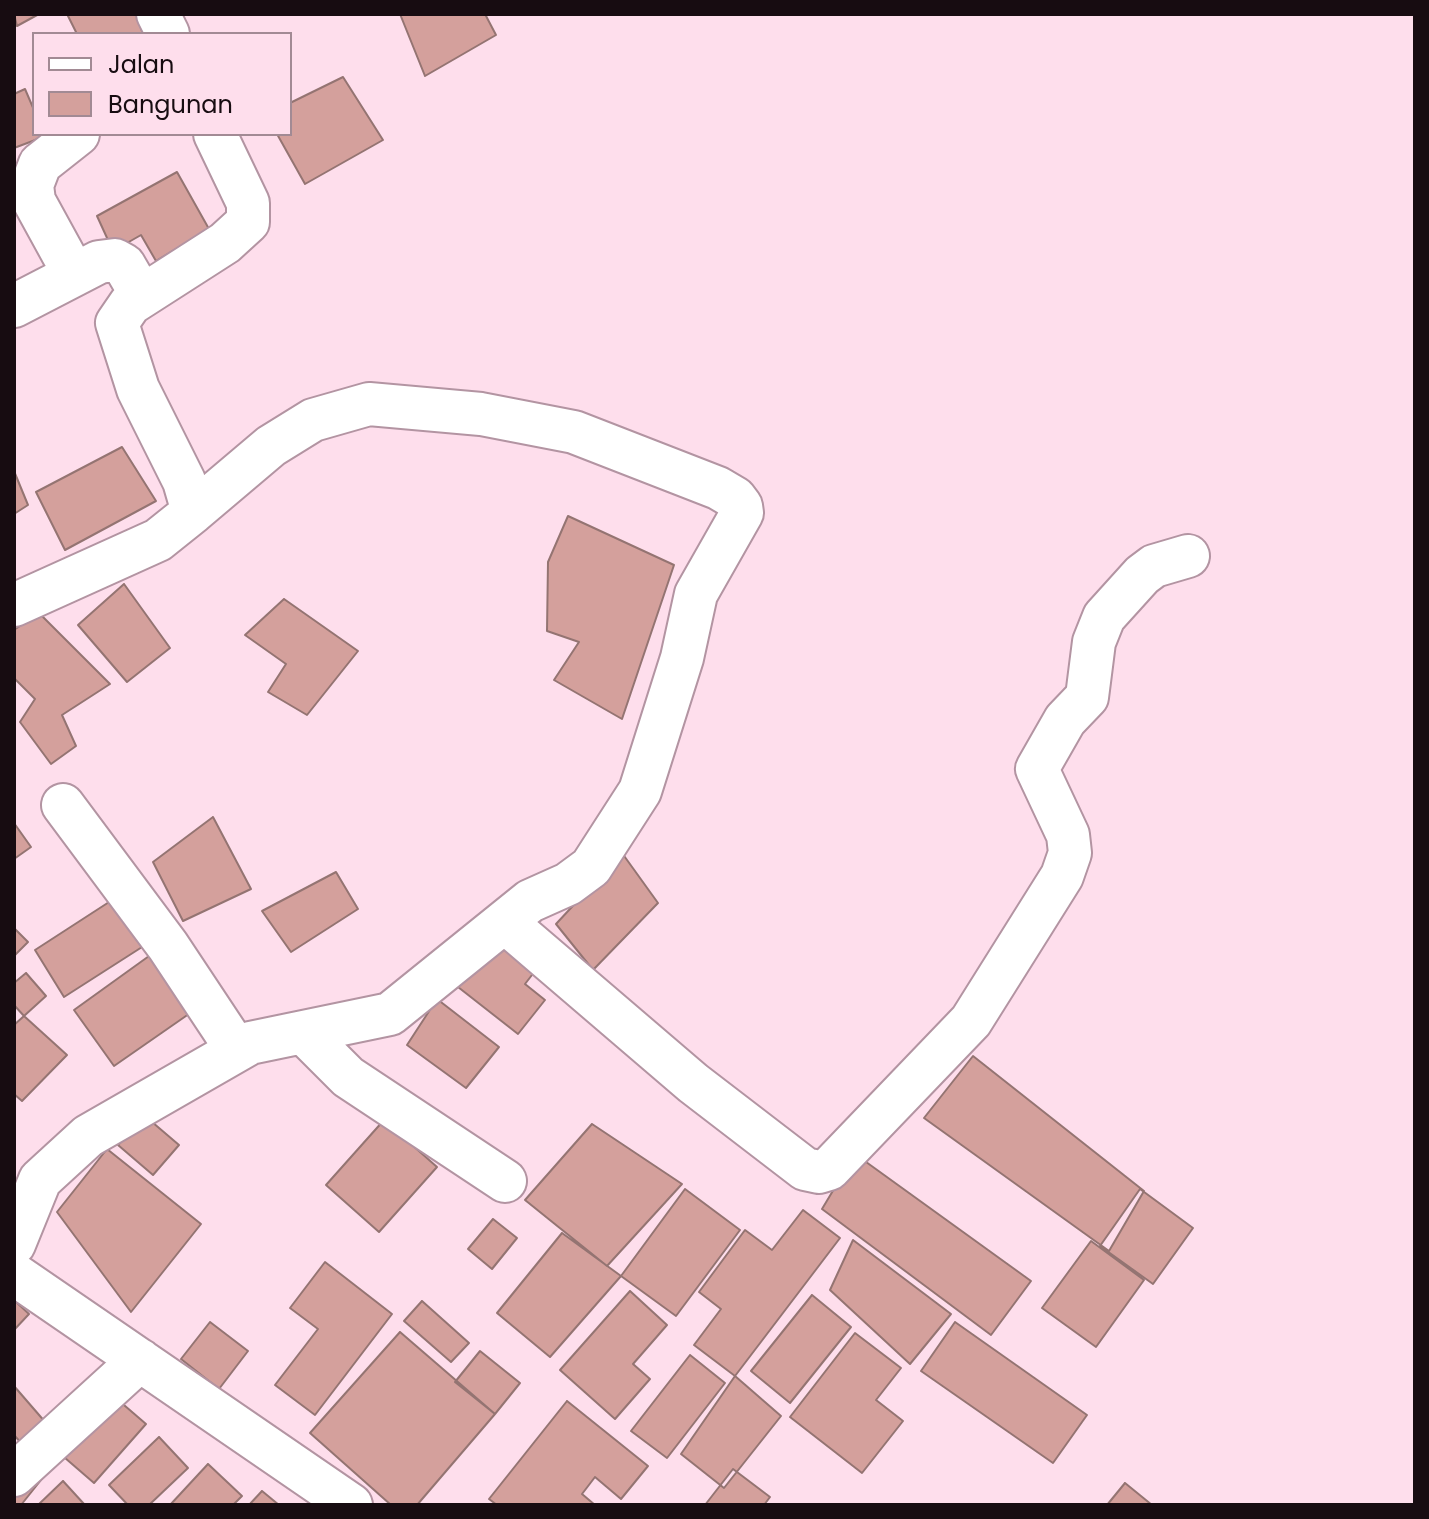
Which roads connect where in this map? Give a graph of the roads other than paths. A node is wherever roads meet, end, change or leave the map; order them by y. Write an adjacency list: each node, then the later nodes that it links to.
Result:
1 (158, 14): 2 (street)
2 (167, 32)
3 (75, 136): 5 (street)
4 (216, 136): 6 (street)
5 (74, 274): 6 (street); 7 (street)
6 (142, 296): 8 (street)
7 (14, 306)
8 (193, 512): 10 (street); 12 (street)
9 (1188, 556): 12 (street)
10 (14, 605)
11 (63, 805): 13 (street)
12 (505, 922): 14 (street)
13 (222, 1027): 14 (street); 16 (street)
14 (303, 1032): 15 (street)
15 (505, 1181)
16 (14, 1244)
17 (14, 1274): 18 (street)
18 (140, 1360): 19 (street); 20 (street)
19 (14, 1475)
20 (351, 1505)

